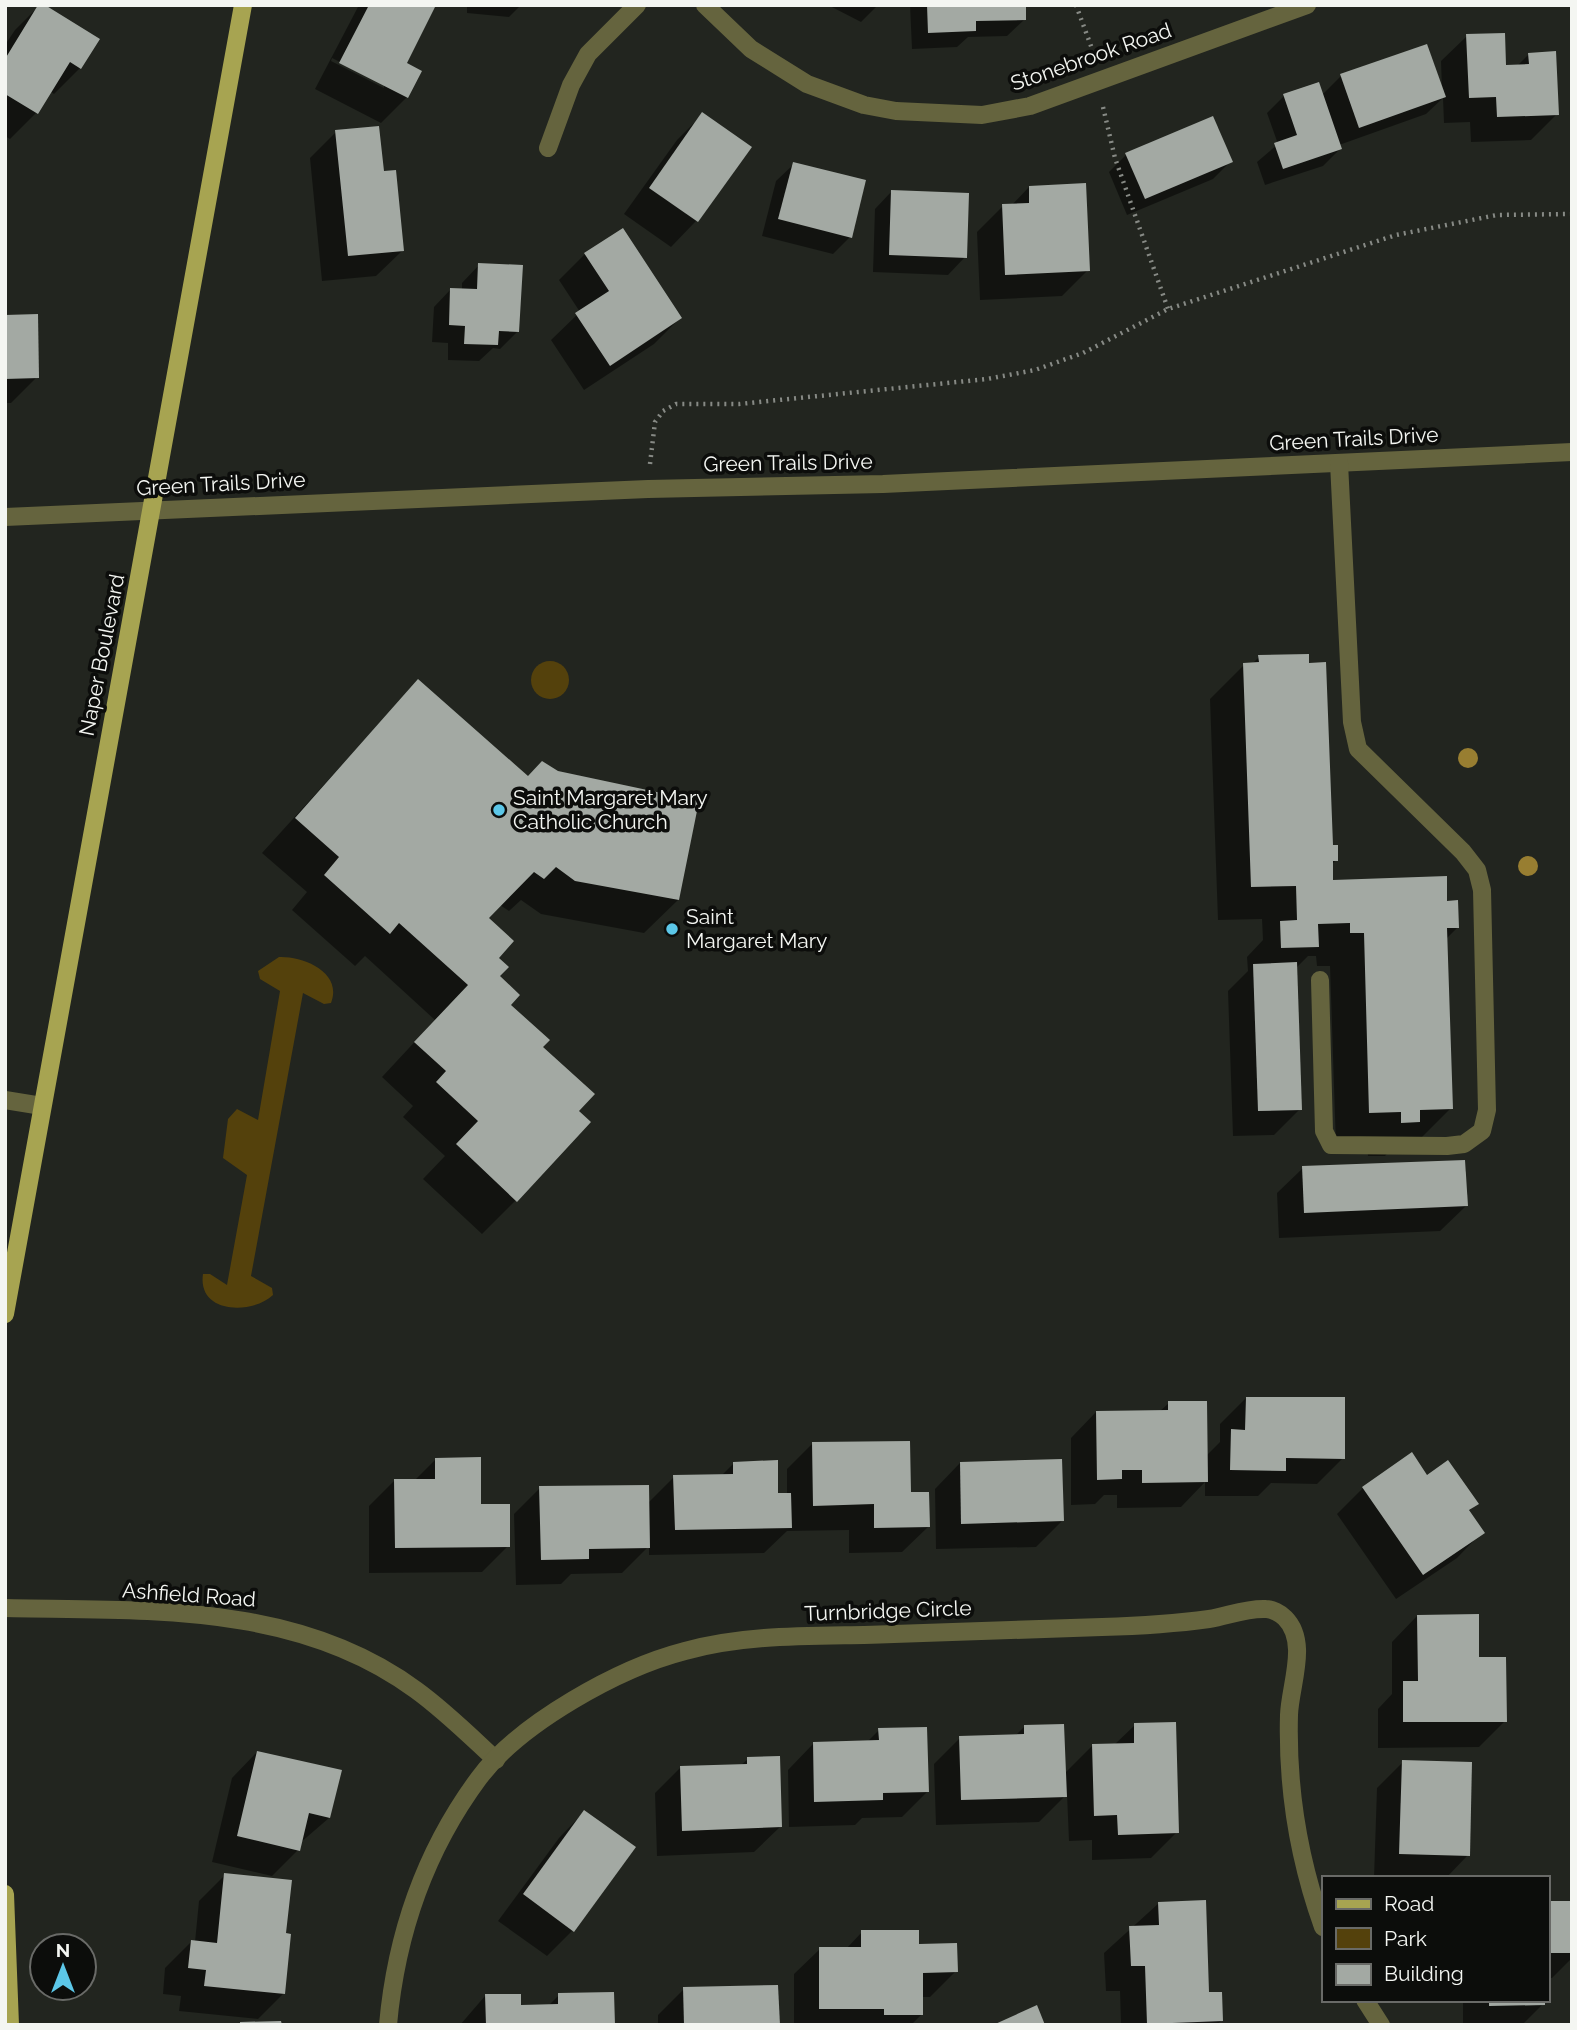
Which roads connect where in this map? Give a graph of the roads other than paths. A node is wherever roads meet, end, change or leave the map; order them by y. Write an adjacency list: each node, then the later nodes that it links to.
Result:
1 (243, 5): 8 (main road, Naper Boulevard)
2 (637, 5): 5 (street)
3 (705, 5): 4 (street, Stonebrook Road)
4 (1307, 5)
5 (548, 148)
6 (1572, 452): 7 (street, Green Trails Drive)
7 (1339, 463): 8 (street, Green Trails Drive); 10 (street)
8 (152, 510): 9 (street, Green Trails Drive); 12 (main road, Naper Boulevard)
9 (5, 517)
10 (1320, 980)
11 (5, 1100): 12 (street)
12 (42, 1106): 13 (main road, Naper Boulevard)
13 (5, 1314)
14 (5, 1608): 15 (street, Ashfield Road)
15 (496, 1760): 17 (street, Turnbridge Circle); 20 (street, Turnbridge Circle)
16 (5, 1894): 19 (main road)
17 (1322, 1924)
18 (1366, 2002): 21 (street)
19 (10, 2025)
20 (388, 2025)
21 (1381, 2025)

